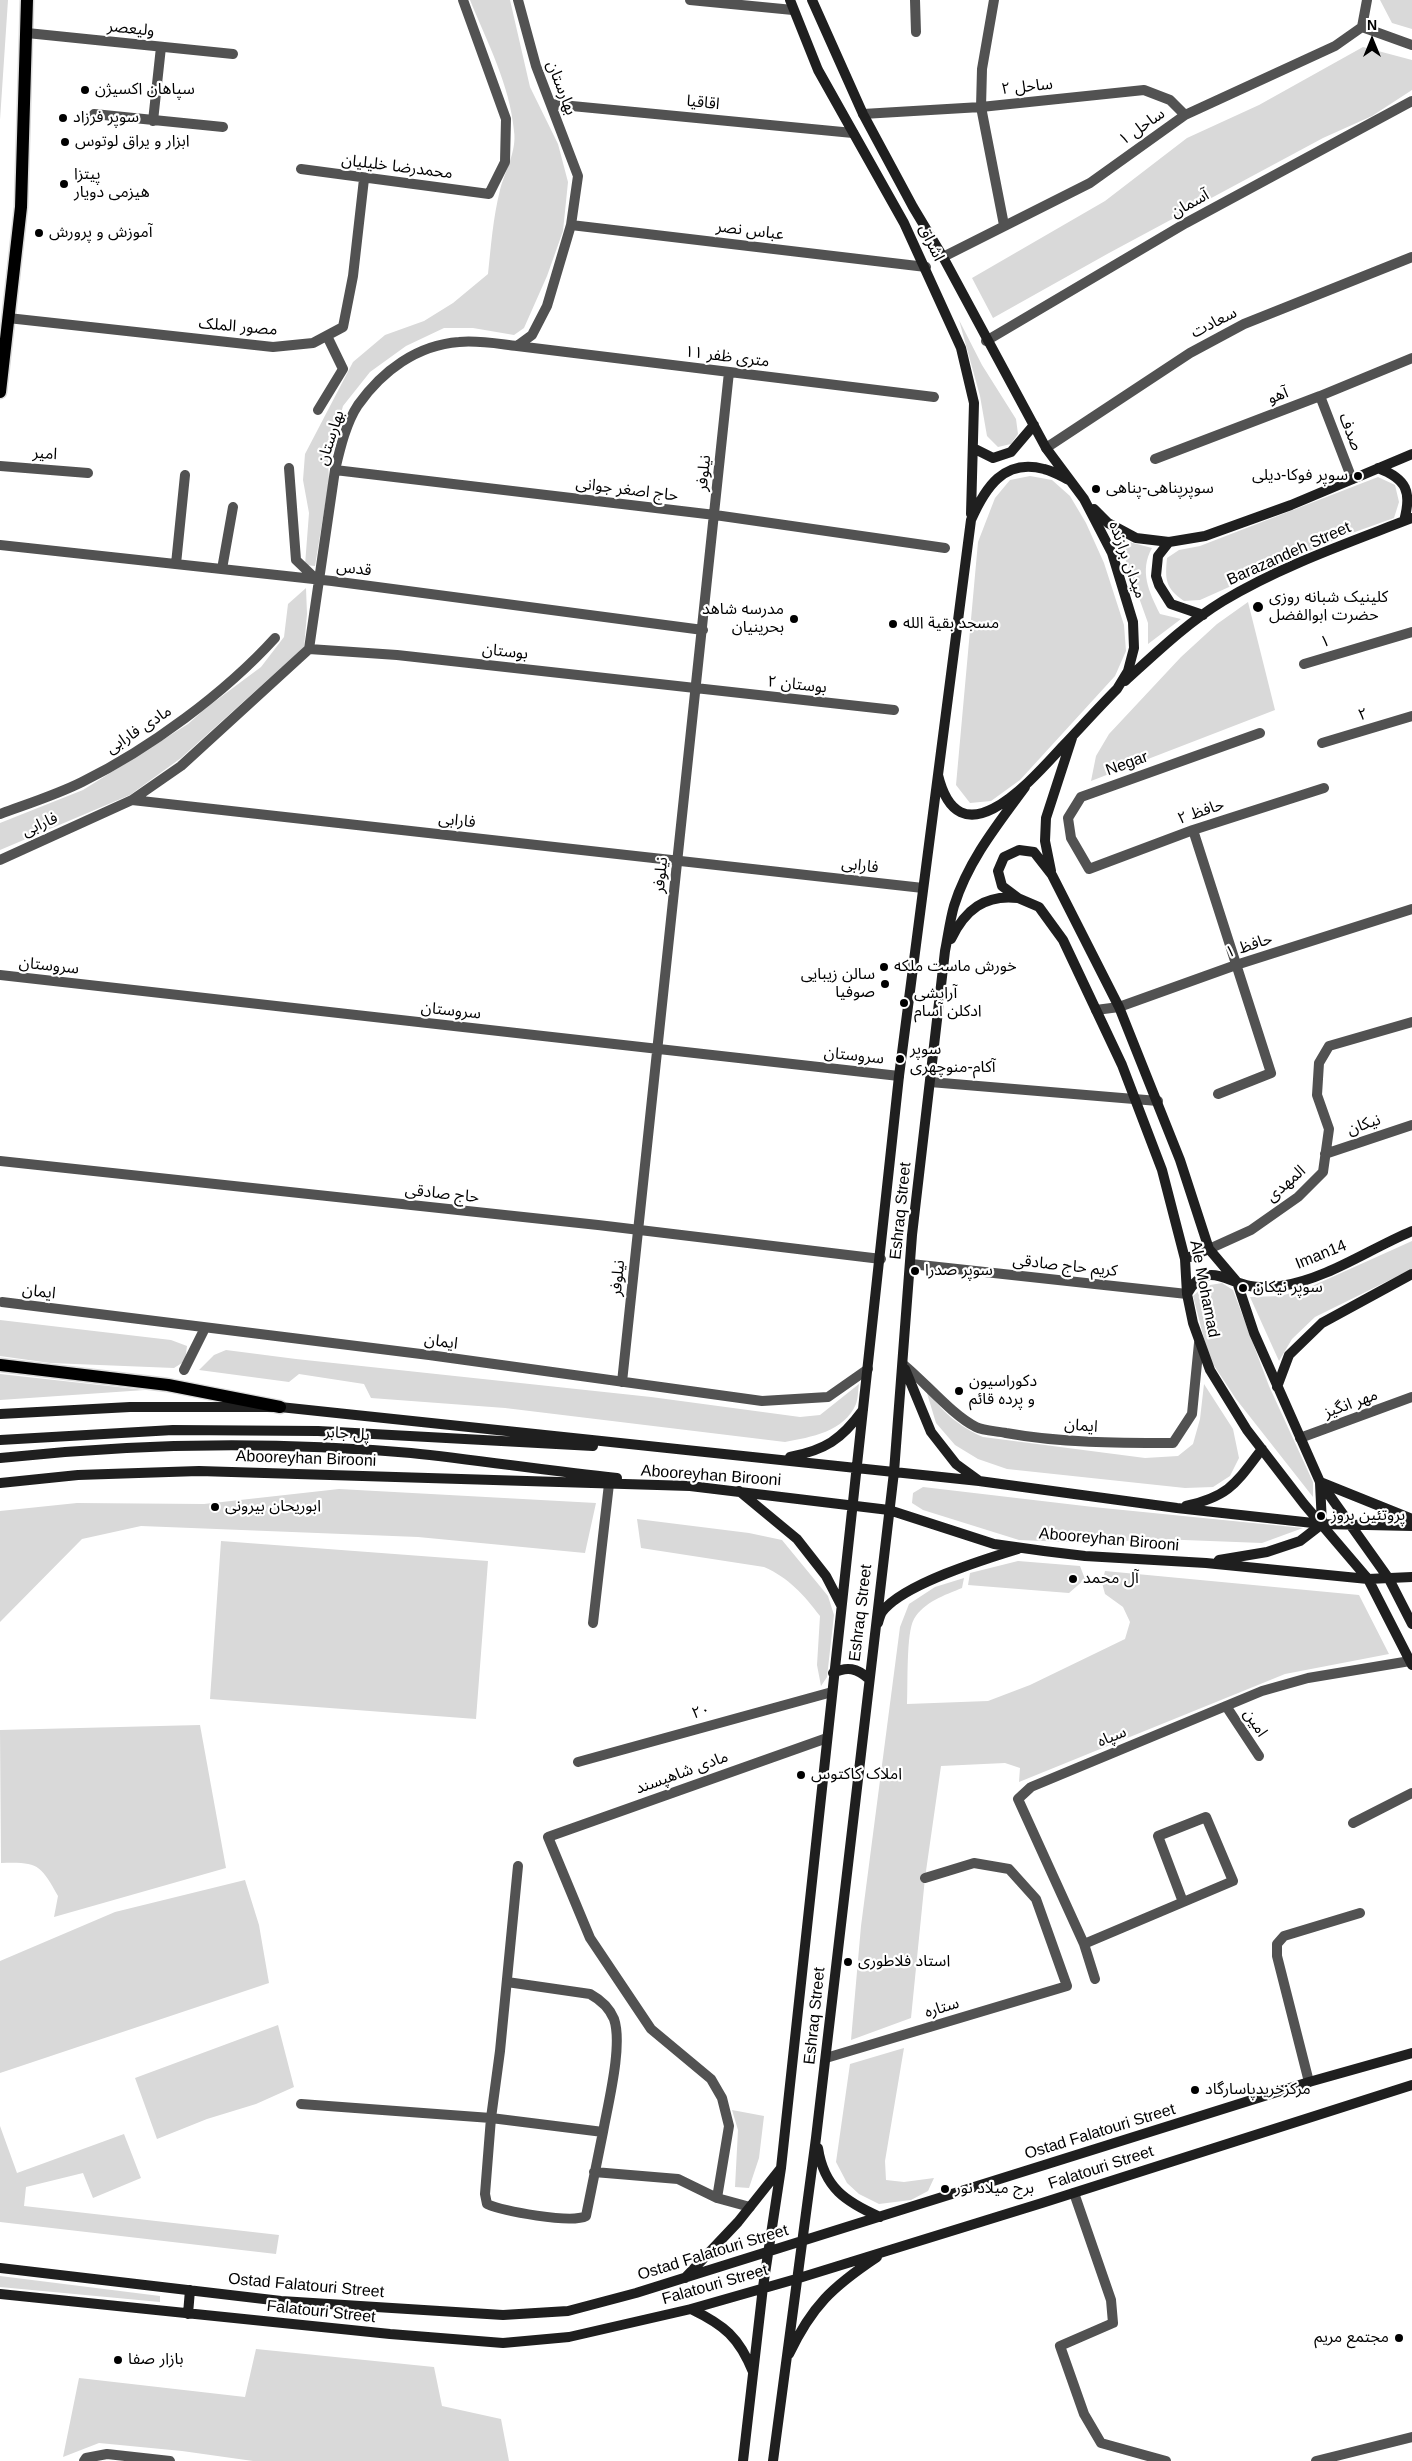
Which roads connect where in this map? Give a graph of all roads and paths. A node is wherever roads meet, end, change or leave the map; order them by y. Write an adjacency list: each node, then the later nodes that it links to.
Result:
1 (27, 0): 12 (main road)
2 (463, 0): 26 (street, محمدرضا خلیلیان)
3 (518, 0): 17 (street, بهارستان)
4 (690, 0): 9 (street)
5 (812, 0): 20 (main road, اشراق)
6 (916, 0): 11 (street)
7 (994, 0): 18 (street)
8 (1367, 0): 10 (street)
9 (791, 5): 24 (main road, اشراق)
10 (1362, 27): 13 (street); 21 (street, ساحل ۱)
11 (916, 32)
12 (27, 33): 14 (street, ولیعصر); 32 (main road)
13 (1412, 45)
14 (162, 47): 15 (street, ولیعصر); 22 (street)
15 (232, 54)
16 (1412, 101): 34 (street, آسمان)
17 (551, 104): 24 (street, اقاقیا); 27 (street, بهارستان)
18 (981, 107): 20 (street, ساحل ۲); 21 (street, ساحل ۲); 28 (street)
19 (94, 114): 22 (street)
20 (863, 114): 29 (main road, اشراق)
21 (1185, 116): 28 (street, ساحل ۱)
22 (153, 121): 23 (street)
23 (223, 127)
24 (853, 133): 31 (main road, اشراق)
25 (301, 169): 26 (street, محمدرضا خلیلیان)
26 (364, 179): 33 (street, مصور الملک)
27 (571, 225): 31 (street, عباس نصر); 35 (street, بهارستان)
28 (1004, 225): 29 (street, ساحل ۱)
29 (943, 257): 34 (main road, اشراق)
30 (1412, 257): 44 (street, سعادت)
31 (926, 267): 43 (main road, اشراق)
32 (8, 318): 33 (street, مصور الملک); 38 (main road)
33 (327, 336): 41 (street)
34 (986, 341): 42 (main road, اشراق)
35 (517, 346): 37 (street, ۱۱ متری ظفر); 50 (street, بهارستان)
36 (1412, 358): 40 (street, آهو)
37 (729, 372): 39 (street, ۱۱ متری ظفر); 57 (street, نیلوفر)
38 (0, 392)
39 (934, 396)
40 (1320, 396): 46 (street, آهو); 53 (street, صدف)
41 (318, 410)
42 (1034, 426): 43 (main road); 44 (main road, اشراق)
43 (973, 448): 58 (main road, اشراق)
44 (1046, 448): 54 (main road, اشراق)
45 (1412, 454): 49 (main road)
46 (1155, 459)
47 (0, 466): 51 (street, امیر)
48 (289, 468): 65 (street)
49 (1378, 468): 53 (main road); 59 (main road)
50 (335, 470): 57 (street, حاج اصغر جوانی); 65 (street, بهارستان)
51 (88, 473)
52 (185, 475): 63 (street)
53 (1352, 479): 60 (main road)
54 (1069, 480): 55 (main road, میدان برازنده); 58 (main road, میدان برازنده)
55 (1084, 499): 60 (main road); 73 (main road, میدان برازنده)
56 (233, 507): 64 (street)
57 (715, 516): 62 (street, حاج اصغر جوانی); 67 (street, نیلوفر)
58 (971, 520): 79 (main road, میدان برازنده)
59 (1408, 520): 66 (main road, Barazandeh Street)
60 (1169, 542): 66 (main road)
61 (0, 545): 63 (street, قدس)
62 (945, 548)
63 (176, 564): 64 (street, قدس)
64 (222, 569): 65 (street, قدس)
65 (318, 580): 67 (street, قدس); 70 (street, بهارستان)
66 (1203, 615): 73 (main road, Barazandeh Street)
67 (703, 630): 72 (street, نیلوفر)
68 (1412, 632): 71 (street, ۱)
69 (274, 638): 83 (street, مادی فارابی)
70 (309, 649): 72 (street, بوستان); 82 (street)
71 (1304, 664)
72 (697, 689): 74 (street, بوستان ۲); 86 (street, نیلوفر)
73 (1117, 689): 77 (main road, میدان برازنده)
74 (894, 710)
75 (1412, 716): 78 (street, ۲)
76 (1260, 733): 87 (street, Negar)
77 (1073, 735): 80 (main road, میدان برازنده); 88 (main road)
78 (1322, 743)
79 (937, 770): 80 (main road, میدان برازنده); 89 (main road, Eshraq Street)
80 (1024, 787): 92 (main road, Eshraq Street)
81 (1324, 788): 84 (street, حافظ ۲)
82 (132, 800): 85 (street, فارابی); 86 (street, فارابی)
83 (0, 814)
84 (1193, 830): 87 (street, حافظ ۲); 93 (street)
85 (0, 860)
86 (678, 860): 89 (street, فارابی); 98 (street, نیلوفر)
87 (1089, 869)
88 (1052, 875): 90 (main road); 95 (main road, Ale Mohamad)
89 (924, 888): 99 (main road, Eshraq Street)
90 (1018, 898): 92 (main road); 96 (main road, Ale Mohamad)
91 (1412, 908): 93 (street, حافظ ۱)
92 (945, 951): 100 (main road, Eshraq Street)
93 (1236, 965): 95 (street, حافظ ۱); 101 (street)
94 (0, 975): 98 (street, سروستان)
95 (1119, 1007): 96 (street, حافظ ۱); 103 (main road, Ale Mohamad)
96 (1096, 1010): 102 (main road, Ale Mohamad)
97 (1412, 1022): 105 (street, المهدی)
98 (658, 1049): 99 (street, سروستان); 107 (street, نیلوفر)
99 (899, 1076): 110 (main road, Eshraq Street)
100 (930, 1082): 102 (street); 112 (main road, Eshraq Street)
101 (1218, 1094)
102 (1135, 1098): 103 (street); 111 (main road, Ale Mohamad)
103 (1158, 1100): 109 (main road, Ale Mohamad)
104 (1412, 1125): 105 (street, نیکان)
105 (1325, 1154): 109 (street, المهدی)
106 (0, 1161): 107 (street, حاج صادقی)
107 (638, 1230): 110 (street, حاج صادقی); 123 (street, نیلوفر)
108 (1412, 1231): 114 (main road, Iman14)
109 (1209, 1249): 111 (main road); 114 (main road, Ale Mohamad)
110 (881, 1259): 121 (main road, Eshraq Street)
111 (1185, 1259): 115 (main road, Ale Mohamad)
112 (910, 1264): 115 (street, کریم حاج صادقی); 120 (main road, Eshraq Street)
113 (1412, 1274): 124 (main road)
114 (1237, 1282): 115 (main road, Iman14); 124 (main road, Ale Mohamad)
115 (1187, 1294): 118 (main road, Ale Mohamad)
116 (2, 1302): 117 (street, ایمان)
117 (205, 1328): 122 (street); 123 (street, ایمان)
118 (1198, 1343): 120 (street, ایمان); 131 (main road, Ale Mohamad)
119 (0, 1365): 126 (main road)
120 (904, 1365): 136 (main road, Eshraq Street); 137 (main road)
121 (868, 1369): 123 (street, ایمان); 127 (main road, Eshraq Street)
122 (184, 1370)
123 (622, 1382)
124 (1277, 1387): 129 (main road, Ale Mohamad)
125 (1412, 1398): 129 (street, مهر انگیز)
126 (280, 1407): 128 (main road, Abooreyhan Birooni); 132 (main road, Abooreyhan Birooni)
127 (864, 1410): 134 (main road); 135 (main road, Eshraq Street)
128 (0, 1414)
129 (1300, 1438): 138 (main road, Ale Mohamad)
130 (0, 1440): 132 (main road, پل جابر)
131 (1262, 1449): 144 (main road); 148 (main road, Ale Mohamad)
132 (689, 1450): 134 (main road, Abooreyhan Birooni)
133 (0, 1458): 141 (main road, پل جابر)
134 (772, 1459): 135 (main road, Abooreyhan Birooni)
135 (857, 1467): 136 (main road, Abooreyhan Birooni); 143 (main road, Eshraq Street)
136 (894, 1472): 137 (main road, Abooreyhan Birooni); 145 (main road, Eshraq Street)
137 (979, 1481): 144 (main road, Abooreyhan Birooni)
138 (1320, 1482): 146 (main road); 147 (main road, Ale Mohamad); 148 (main road)
139 (0, 1483): 140 (main road, Abooreyhan Birooni)
140 (609, 1484): 141 (main road, Abooreyhan Birooni); 156 (street)
141 (690, 1486): 142 (main road, Abooreyhan Birooni)
142 (738, 1490): 143 (main road, Abooreyhan Birooni); 155 (main road)
143 (852, 1505): 145 (main road, Abooreyhan Birooni); 155 (main road, Eshraq Street)
144 (1177, 1508): 148 (main road, Abooreyhan Birooni)
145 (889, 1510): 150 (main road, Abooreyhan Birooni); 158 (main road, Eshraq Street)
146 (1412, 1519)
147 (1347, 1523): 148 (main road, Abooreyhan Birooni); 149 (main road, Abooreyhan Birooni); 154 (main road, Ale Mohamad)
148 (1322, 1524): 151 (main road); 153 (main road, Ale Mohamad)
149 (1412, 1526)
150 (1022, 1548): 151 (main road, Abooreyhan Birooni); 158 (main road)
151 (1206, 1563): 153 (main road, Abooreyhan Birooni)
152 (1412, 1578): 154 (main road, Abooreyhan Birooni)
153 (1368, 1579): 154 (main road, Abooreyhan Birooni); 159 (main road, Ale Mohamad)
154 (1389, 1579): 157 (main road, Ale Mohamad)
155 (841, 1605): 160 (main road, Eshraq Street)
156 (594, 1623)
157 (1412, 1624)
158 (873, 1635): 161 (main road, Eshraq Street)
159 (1411, 1663): 163 (street, سپاه)
160 (834, 1673): 161 (main road); 162 (main road, Eshraq Street)
161 (868, 1678): 177 (main road, Eshraq Street)
162 (832, 1692): 164 (main road, Eshraq Street); 166 (street, ۲۰)
163 (1226, 1706): 165 (street, امین); 173 (street, سپاه)
164 (827, 1738): 184 (main road, Eshraq Street); 187 (street, مادی شاهپسند)
165 (1259, 1756)
166 (578, 1762)
167 (1412, 1793): 168 (street)
168 (1353, 1823)
169 (518, 1866): 175 (street)
170 (925, 1878): 177 (street, ستاره)
171 (1183, 1902): 171 (street); 173 (street)
172 (1360, 1913): 178 (street)
173 (1084, 1944): 174 (street, سپاه)
174 (1095, 1979)
175 (507, 1982): 181 (street); 182 (street)
176 (1412, 2053): 178 (main road, Ostad Falatouri Street)
177 (826, 2058): 183 (main road, Eshraq Street)
178 (1310, 2082): 189 (main road, Ostad Falatouri Street)
179 (1412, 2085): 186 (main road, Falatouri Street)
180 (301, 2104): 181 (street)
181 (490, 2118): 182 (street); 185 (street)
182 (603, 2132): 185 (street)
183 (816, 2138): 189 (main road); 190 (main road, Eshraq Street)
184 (781, 2168): 188 (main road); 192 (main road, Eshraq Street)
185 (594, 2172): 187 (street)
186 (1074, 2193): 191 (main road, Falatouri Street); 208 (street)
187 (717, 2198): 188 (street)
188 (750, 2207): 194 (main road)
189 (880, 2217): 190 (main road, Ostad Falatouri Street)
190 (801, 2242): 192 (main road, Ostad Falatouri Street); 195 (main road, Eshraq Street)
191 (888, 2250): 195 (main road, Falatouri Street); 201 (main road)
192 (768, 2252): 194 (main road, Ostad Falatouri Street); 196 (main road, Eshraq Street)
193 (0, 2268): 197 (main road, Ostad Falatouri Street)
194 (684, 2278): 197 (main road, Ostad Falatouri Street)
195 (796, 2279): 196 (main road, Falatouri Street); 201 (main road, Eshraq Street)
196 (763, 2287): 199 (main road, Falatouri Street); 202 (main road, Eshraq Street)
197 (190, 2290): 200 (main road)
198 (0, 2294): 200 (main road, Falatouri Street)
199 (691, 2309): 200 (main road, Falatouri Street); 202 (main road)
200 (188, 2314)
201 (784, 2364): 207 (main road, Eshraq Street)
202 (754, 2374): 206 (main road, Eshraq Street)
203 (1412, 2437): 209 (street)
204 (84, 2461): 205 (street)
205 (170, 2461)
206 (744, 2461)
207 (773, 2461)
208 (1166, 2461)
209 (1316, 2461)

